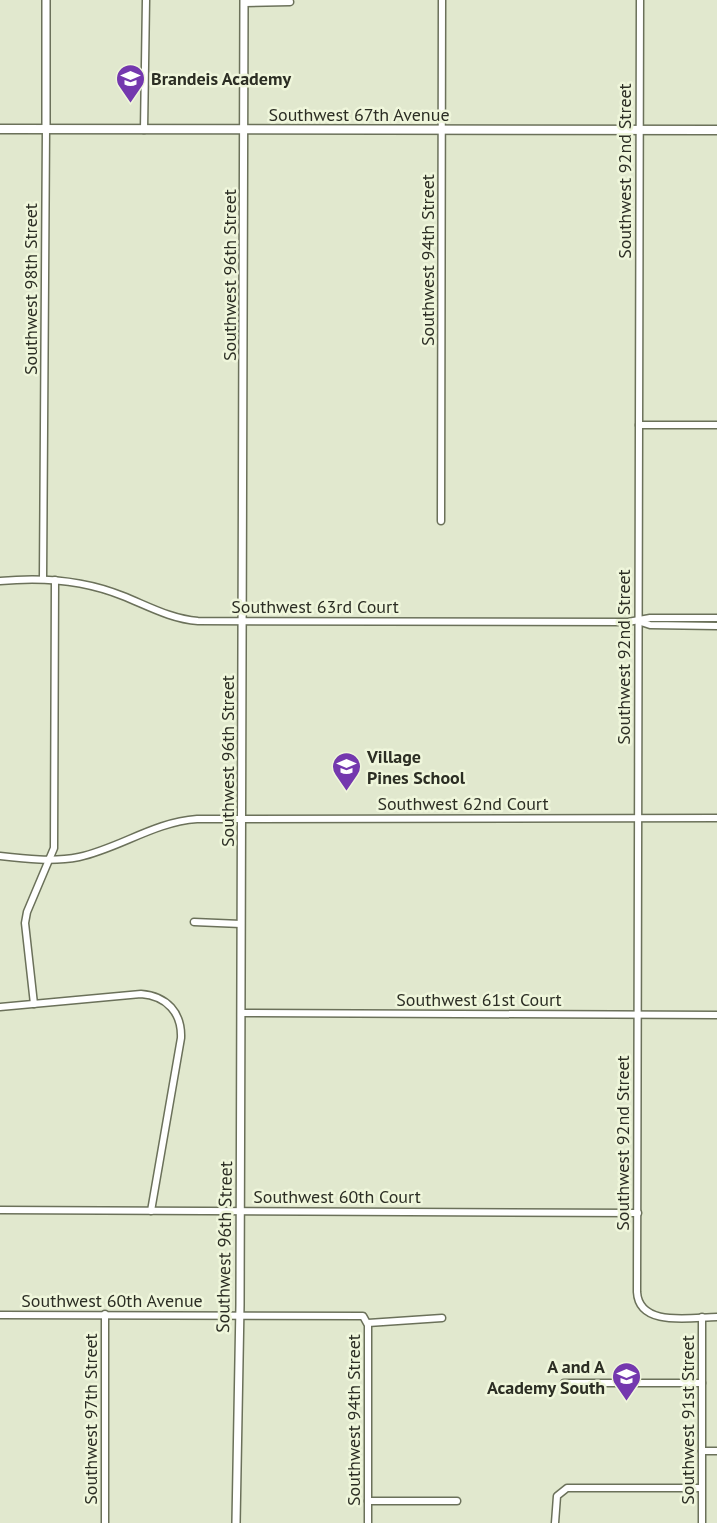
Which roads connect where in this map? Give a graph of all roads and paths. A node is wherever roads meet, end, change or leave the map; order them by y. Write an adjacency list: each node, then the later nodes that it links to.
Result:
1 (46, 0): 8 (street, Southwest 98th Street)
2 (146, 0): 9 (street)
3 (442, 0): 11 (street, Southwest 94th Street)
4 (640, 0): 12 (street, Southwest 92nd Street)
5 (244, 2): 6 (street); 10 (street, Southwest 96th Street)
6 (290, 2)
7 (0, 129): 8 (main road, Southwest 67th Avenue)
8 (45, 129): 9 (main road, Southwest 67th Avenue); 17 (street, Southwest 98th Street)
9 (144, 130): 10 (main road, Southwest 67th Avenue)
10 (245, 130): 11 (main road, Southwest 67th Avenue); 21 (street, Southwest 96th Street)
11 (442, 130): 12 (main road, Southwest 67th Avenue); 16 (street, Southwest 94th Street)
12 (640, 130): 13 (main road, Southwest 67th Avenue); 14 (street, Southwest 92nd Street)
13 (717, 130)
14 (639, 425): 15 (street); 22 (street, Southwest 92nd Street)
15 (717, 425)
16 (441, 521)
17 (43, 579): 18 (street, Southwest 63rd Court); 19 (street, Southwest 63rd Court)
18 (55, 580): 21 (street, Southwest 63rd Court); 28 (street)
19 (0, 581)
20 (717, 618): 22 (street, Southwest 63rd Court)
21 (243, 621): 22 (street, Southwest 63rd Court); 24 (street, Southwest 96th Street)
22 (638, 621): 23 (street, Southwest 63rd Court); 25 (street, Southwest 92nd Street)
23 (717, 626)
24 (242, 818): 25 (street, Southwest 62nd Court); 28 (street, Southwest 62nd Court); 30 (street, Southwest 96th Street)
25 (638, 818): 26 (street, Southwest 62nd Court); 34 (street, Southwest 92nd Street)
26 (717, 818)
27 (0, 856): 28 (street, Southwest 62nd Court)
28 (51, 859): 31 (street)
29 (194, 922): 30 (street)
30 (241, 924): 33 (street, Southwest 96th Street)
31 (34, 1004): 32 (street); 37 (street)
32 (0, 1007)
33 (241, 1012): 34 (street, Southwest 61st Court); 38 (street, Southwest 96th Street)
34 (637, 1014): 35 (street, Southwest 61st Court); 39 (street, Southwest 92nd Street)
35 (717, 1015)
36 (0, 1210): 37 (street, Southwest 60th Court)
37 (151, 1211): 38 (street, Southwest 60th Court)
38 (240, 1211): 39 (street, Southwest 60th Court); 42 (street, Southwest 96th Street)
39 (638, 1213): 43 (street, Southwest 92nd Street)
40 (105, 1314): 41 (street, Southwest 60th Avenue); 42 (street, Southwest 60th Avenue); 54 (street, Southwest 97th Street)
41 (0, 1315)
42 (239, 1315): 46 (street, Southwest 60th Avenue); 55 (street, Southwest 96th Street)
43 (702, 1317): 44 (street); 48 (street, Southwest 91st Street)
44 (717, 1317)
45 (442, 1318): 46 (street, Southwest 60th Avenue)
46 (367, 1321): 52 (street, Southwest 94th Street)
47 (564, 1383): 48 (street)
48 (702, 1383): 49 (street, Southwest 91st Street)
49 (702, 1451): 50 (street); 51 (street, Southwest 91st Street)
50 (717, 1451)
51 (701, 1488): 57 (street); 58 (street, Southwest 91st Street)
52 (368, 1501): 53 (street); 56 (street, Southwest 94th Street)
53 (457, 1501)
54 (105, 1523)
55 (236, 1523)
56 (368, 1523)
57 (555, 1523)
58 (702, 1523)

